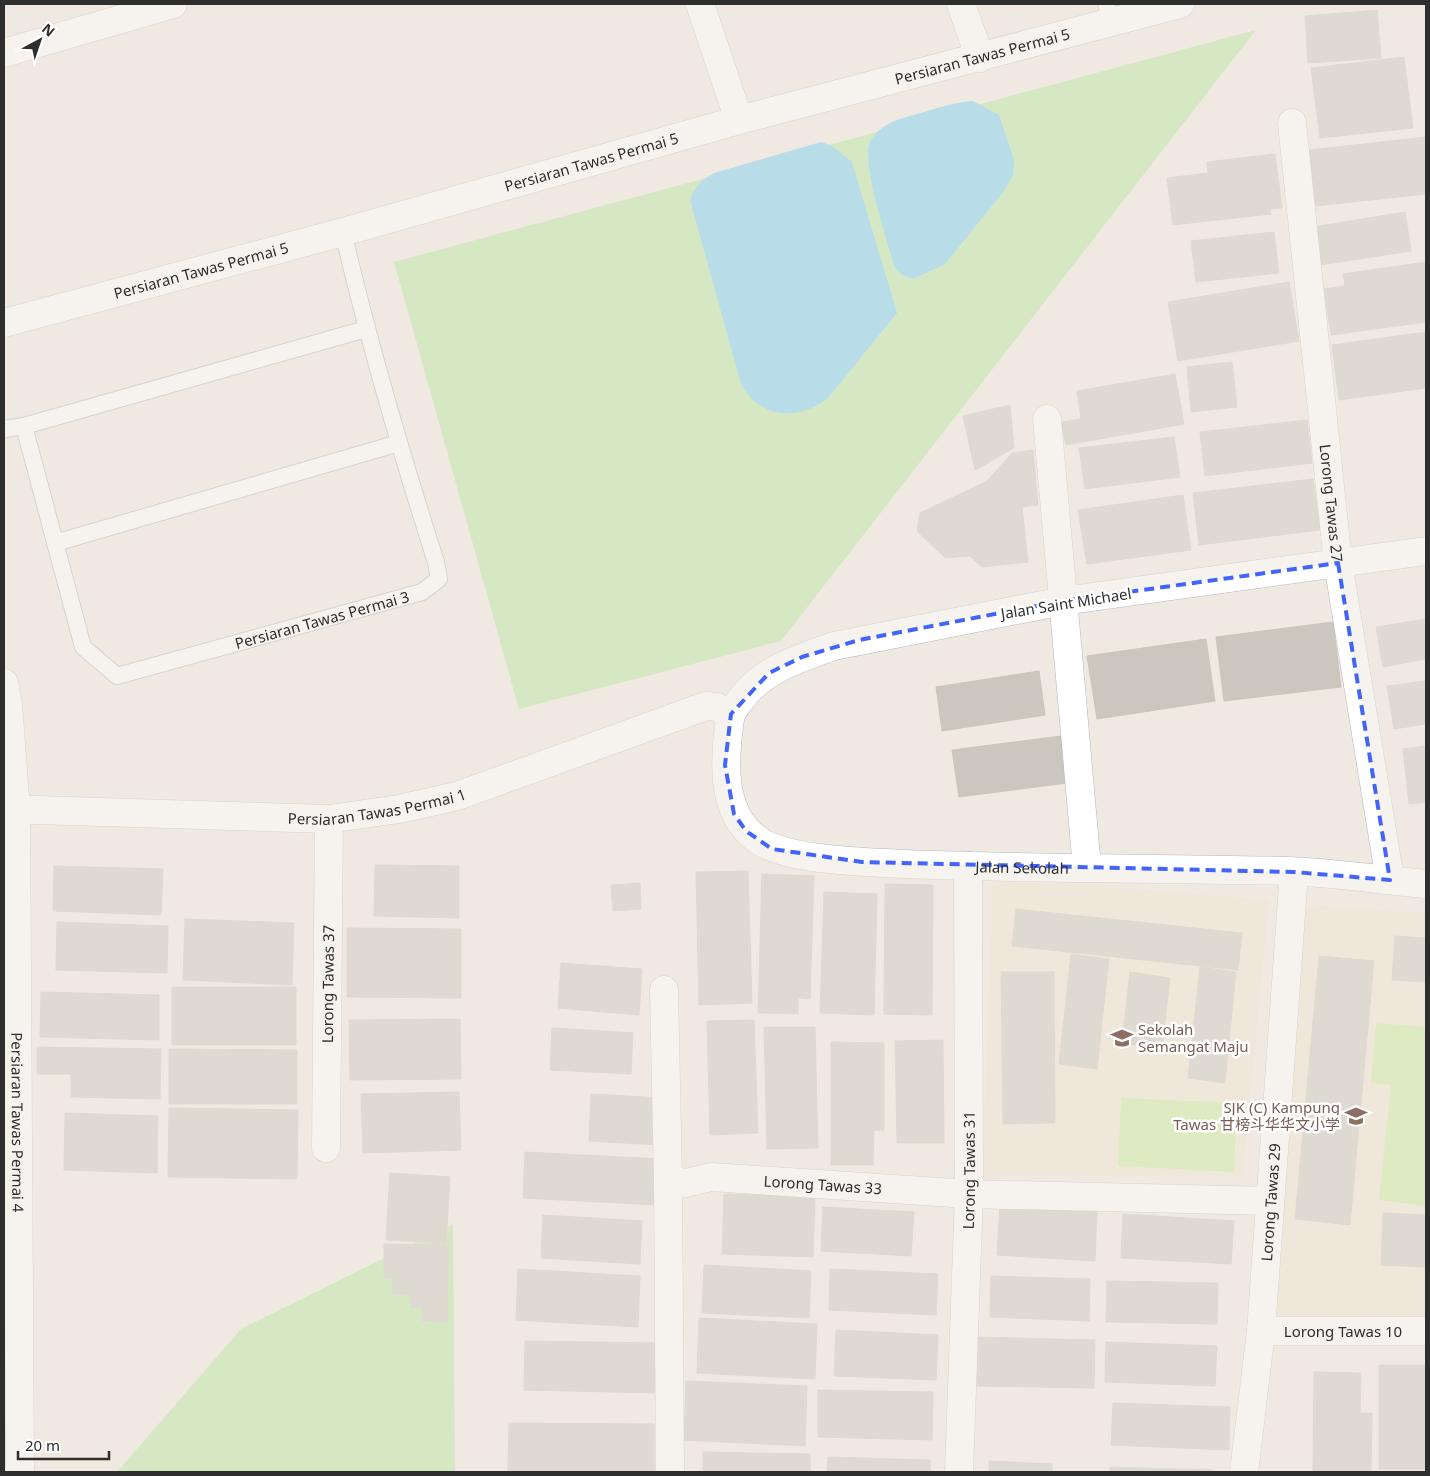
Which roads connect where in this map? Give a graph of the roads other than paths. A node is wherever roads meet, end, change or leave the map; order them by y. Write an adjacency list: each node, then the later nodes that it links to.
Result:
1 (173, 4): 6 (street)
2 (700, 4): 8 (street)
3 (961, 4): 7 (street)
4 (1180, 4): 5 (street, Persiaran Tawas Permai 5)
5 (1109, 13): 7 (street, Persiaran Tawas Permai 5)
6 (4, 53)
7 (980, 58): 8 (street, Persiaran Tawas Permai 5)
8 (739, 120): 10 (street, Persiaran Tawas Permai 5)
9 (1292, 123): 19 (street, Lorong Tawas 27)
10 (343, 232): 11 (street, Persiaran Tawas Permai 5); 12 (lane, Persiaran Tawas Permai 3)
11 (4, 323)
12 (366, 329): 14 (lane); 16 (lane, Persiaran Tawas Permai 3)
13 (1047, 420): 20 (street)
14 (24, 426): 15 (lane); 17 (lane, Persiaran Tawas Permai 3)
15 (4, 429)
16 (398, 443): 17 (lane); 17 (lane, Persiaran Tawas Permai 3)
17 (55, 543)
18 (1426, 551): 19 (street, Jalan Saint Michael)
19 (1338, 563): 20 (street, Jalan Saint Michael); 28 (street, Lorong Tawas 27)
20 (1062, 601): 22 (street, Jalan Saint Michael); 26 (street)
21 (4, 683): 23 (street, Persiaran Tawas Permai 4)
22 (724, 711): 24 (street, Persiaran Tawas Permai 1); 25 (street, Jalan Sekolah)
23 (10, 809): 24 (street, Persiaran Tawas Permai 1); 37 (street, Persiaran Tawas Permai 4)
24 (329, 819): 31 (street, Lorong Tawas 37)
25 (968, 866): 26 (street, Jalan Sekolah); 33 (street, Lorong Tawas 31)
26 (1087, 868): 27 (street, Jalan Sekolah)
27 (1294, 872): 28 (street, Jalan Sekolah); 34 (street, Lorong Tawas 29)
28 (1390, 880): 29 (street, Jalan Sekolah)
29 (1426, 884)
30 (664, 990): 32 (street)
31 (326, 1148)
32 (668, 1180): 33 (street, Lorong Tawas 33); 38 (street)
33 (969, 1194): 34 (street, Lorong Tawas 33); 39 (street, Lorong Tawas 31)
34 (1270, 1201): 35 (street, Lorong Tawas 29)
35 (1261, 1331): 36 (street, Lorong Tawas 10); 40 (street, Lorong Tawas 29)
36 (1426, 1331)
37 (20, 1472)
38 (670, 1472)
39 (959, 1472)
40 (1244, 1472)

